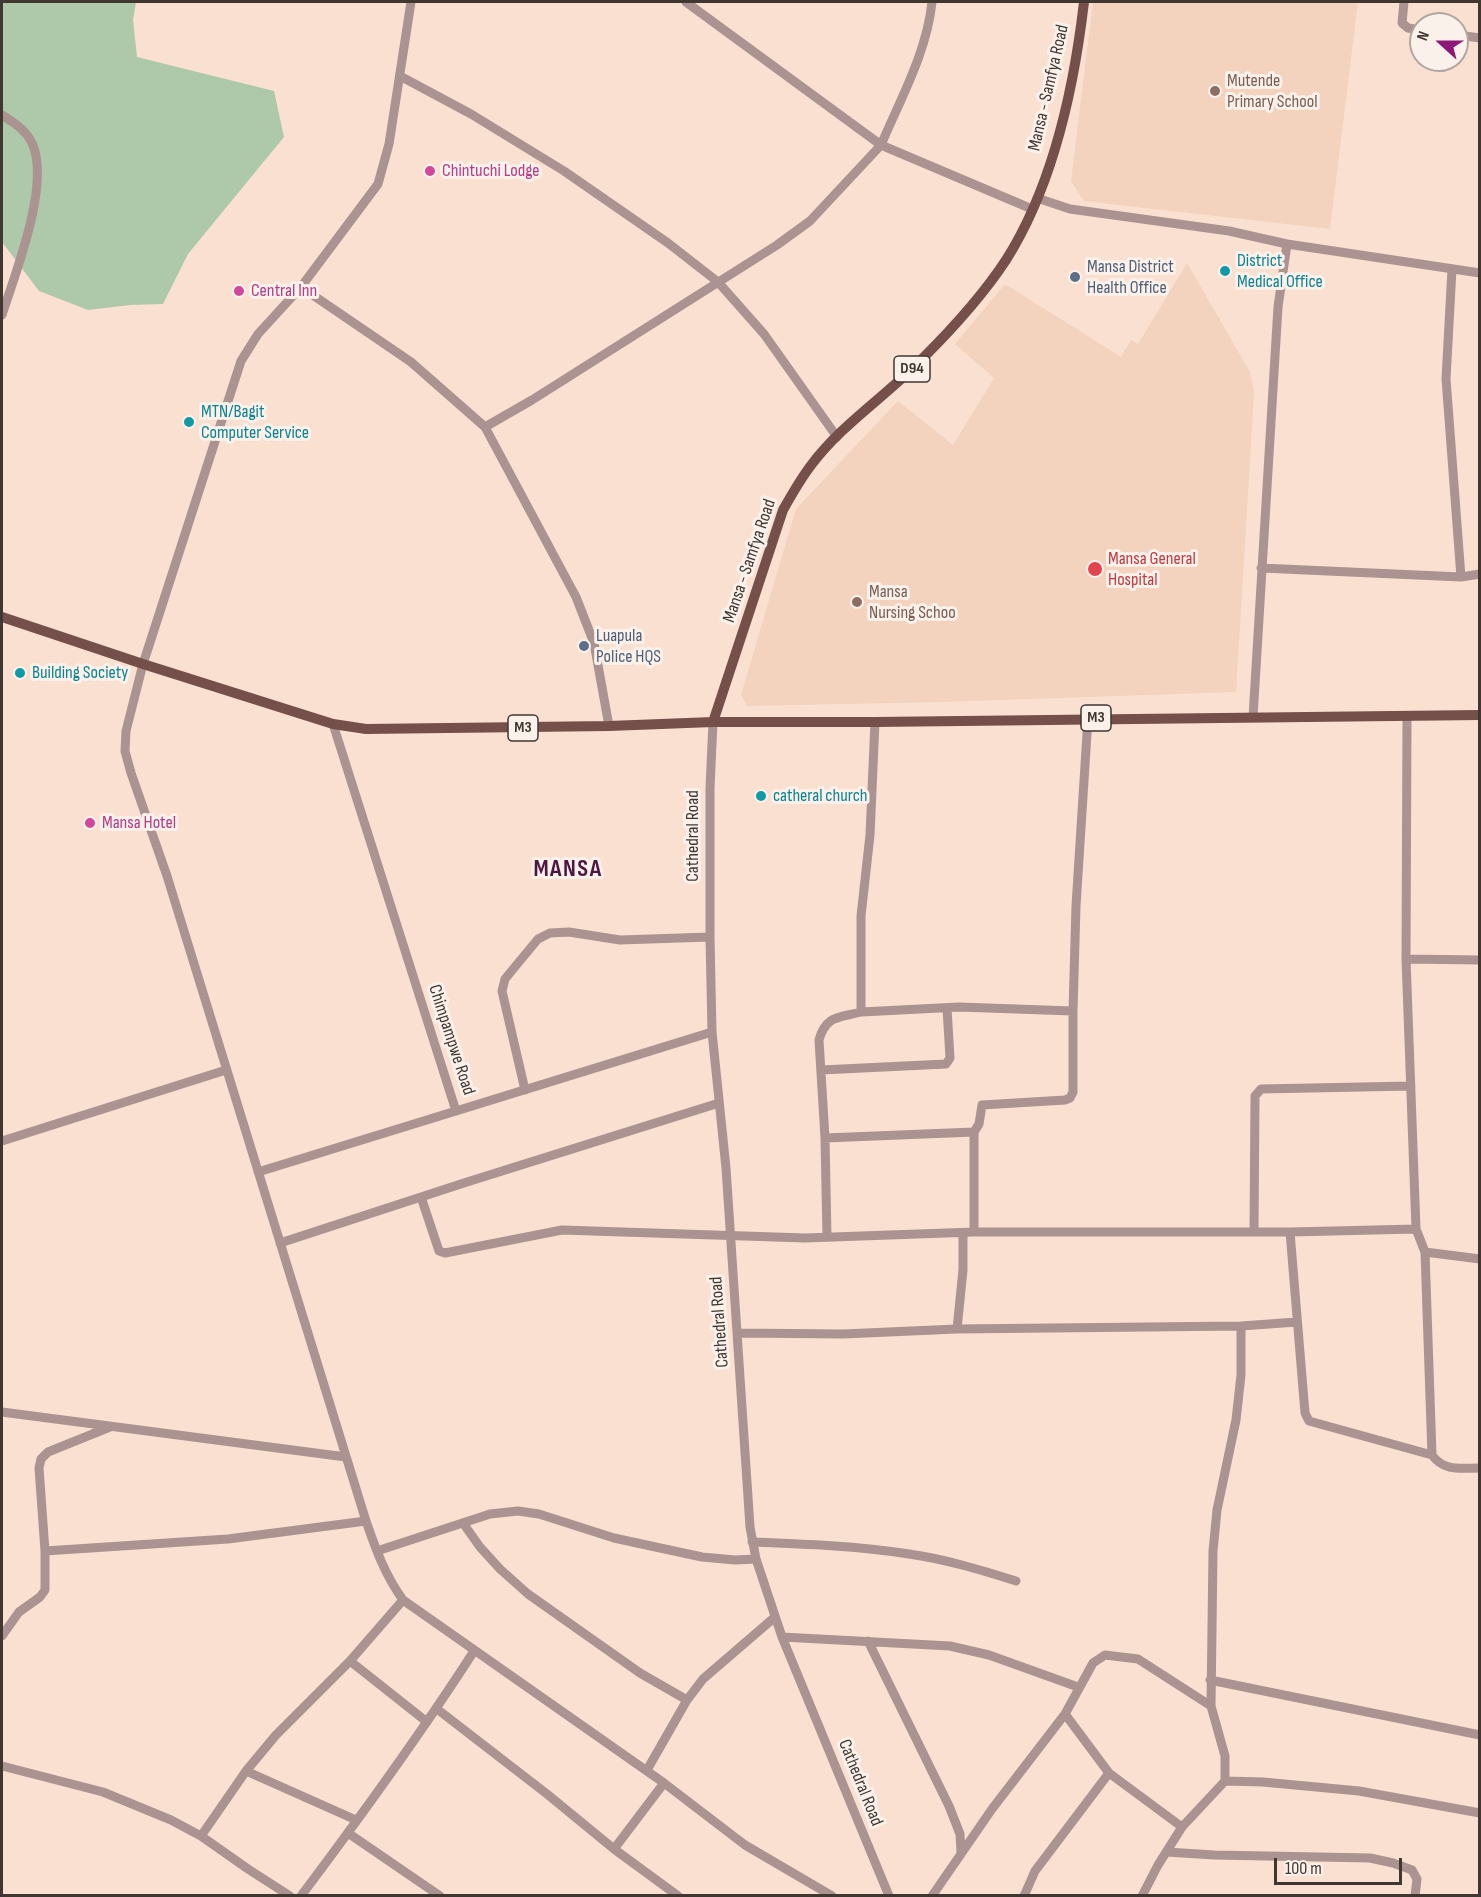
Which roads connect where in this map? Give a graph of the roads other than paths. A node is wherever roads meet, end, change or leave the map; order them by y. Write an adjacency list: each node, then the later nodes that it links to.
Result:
1 (411, 2): 9 (street)
2 (686, 2): 11 (street)
3 (932, 2): 11 (street)
4 (1084, 2): 12 (main road, Mansa - Samfya Road / D94)
5 (1404, 2): 7 (street)
6 (1479, 26): 8 (street)
7 (1409, 28)
8 (1478, 38)
9 (400, 76): 17 (street); 18 (street)
10 (2, 115): 19 (street)
11 (881, 145): 13 (street); 17 (street)
12 (1037, 198): 13 (main road, Mansa - Samfya Road / D94); 14 (street)
13 (1032, 209): 21 (main road, Mansa - Samfya Road / D94)
14 (1287, 244): 15 (street); 22 (street)
15 (1452, 269): 16 (street); 24 (street)
16 (1479, 273)
17 (718, 282): 20 (street); 21 (street)
18 (301, 287): 20 (street); 26 (street)
19 (2, 315)
20 (485, 427): 34 (street)
21 (837, 437): 31 (main road, Mansa - Samfya Road / D94)
22 (1261, 568): 24 (street); 29 (street)
23 (1479, 574): 24 (street)
24 (1461, 577)
25 (2, 617): 26 (main road, M3)
26 (143, 664): 33 (main road, M3); 42 (street)
27 (1479, 715): 28 (main road, M3)
28 (1407, 716): 29 (main road, M3); 36 (street)
29 (1253, 717): 30 (main road, M3)
30 (1088, 718): 32 (main road, M3); 39 (street)
31 (713, 722): 32 (main road, M3); 34 (main road, M3); 35 (street, Cathedral Road)
32 (875, 722): 40 (street)
33 (333, 724): 34 (main road, M3); 47 (street, Chimpampwe Road)
34 (609, 726)
35 (710, 937): 41 (street, Cathedral Road); 45 (street)
36 (1406, 958): 37 (street); 44 (street)
37 (1479, 960)
38 (947, 1008): 39 (street); 40 (street); 43 (street)
39 (1073, 1011): 48 (street)
40 (861, 1012): 43 (street)
41 (712, 1032): 45 (street, Chimpampwe Road); 46 (street, Cathedral Road)
42 (226, 1070): 50 (street); 51 (street)
43 (821, 1070): 49 (street)
44 (1411, 1086): 53 (street); 55 (street)
45 (525, 1090): 47 (street, Chimpampwe Road)
46 (719, 1103): 52 (street); 58 (street, Cathedral Road)
47 (456, 1111): 51 (street)
48 (974, 1132): 49 (street); 54 (street)
49 (825, 1138): 59 (street)
50 (2, 1141)
51 (258, 1172): 60 (street)
52 (421, 1197): 58 (street); 60 (street)
53 (1416, 1229): 56 (street); 61 (street)
54 (974, 1232): 55 (street); 57 (street)
55 (1254, 1232): 56 (street)
56 (1290, 1232): 63 (street)
57 (963, 1233): 59 (street); 65 (street)
58 (731, 1236): 59 (street); 66 (street, Cathedral Road)
59 (827, 1237)
60 (279, 1243): 70 (street)
61 (1425, 1252): 62 (street); 69 (street)
62 (1479, 1259)
63 (1297, 1323): 64 (street); 69 (street)
64 (1240, 1326): 65 (street); 86 (street)
65 (957, 1329): 66 (street)
66 (737, 1333): 74 (street, Cathedral Road)
67 (2, 1412): 68 (street)
68 (114, 1425): 70 (street); 75 (street)
69 (1432, 1455): 71 (street)
70 (346, 1457): 72 (street)
71 (1479, 1468)
72 (366, 1521): 75 (street); 76 (street)
73 (463, 1523): 76 (street); 77 (street); 88 (street)
74 (752, 1542): 77 (street, Cathedral Road); 78 (street)
75 (45, 1551): 81 (street)
76 (376, 1551): 79 (street)
77 (756, 1559): 80 (street, Cathedral Road)
78 (1016, 1581)
79 (403, 1600): 84 (street); 85 (street)
80 (775, 1617): 82 (street, Cathedral Road); 88 (street)
81 (2, 1636)
82 (782, 1637): 83 (street); 113 (street, Cathedral Road)
83 (868, 1641): 87 (street); 106 (street)
84 (474, 1651): 90 (street); 95 (street)
85 (350, 1660): 92 (street); 96 (street)
86 (1210, 1680): 89 (street); 93 (street)
87 (1078, 1687): 89 (street); 91 (street)
88 (687, 1700): 95 (street)
89 (1211, 1706): 98 (street)
90 (437, 1709): 92 (street); 105 (street)
91 (1065, 1714): 97 (street); 106 (street)
92 (428, 1722): 101 (street)
93 (1479, 1735)
94 (2, 1766): 104 (street)
95 (647, 1770): 99 (street)
96 (246, 1771): 101 (street); 104 (street)
97 (1109, 1773): 102 (street); 115 (street)
98 (1225, 1781): 100 (street); 102 (street)
99 (664, 1782): 105 (street); 112 (street)
100 (1479, 1813)
101 (356, 1820): 103 (street)
102 (1182, 1827): 107 (street)
103 (348, 1833): 109 (street); 110 (street)
104 (201, 1836): 108 (street)
105 (614, 1849): 111 (street)
106 (961, 1852): 114 (street)
107 (1167, 1852): 116 (street); 117 (street)
108 (290, 1896)
109 (301, 1896)
110 (440, 1896)
111 (678, 1896)
112 (832, 1896)
113 (889, 1896)
114 (932, 1896)
115 (1024, 1896)
116 (1142, 1896)
117 (1415, 1896)

